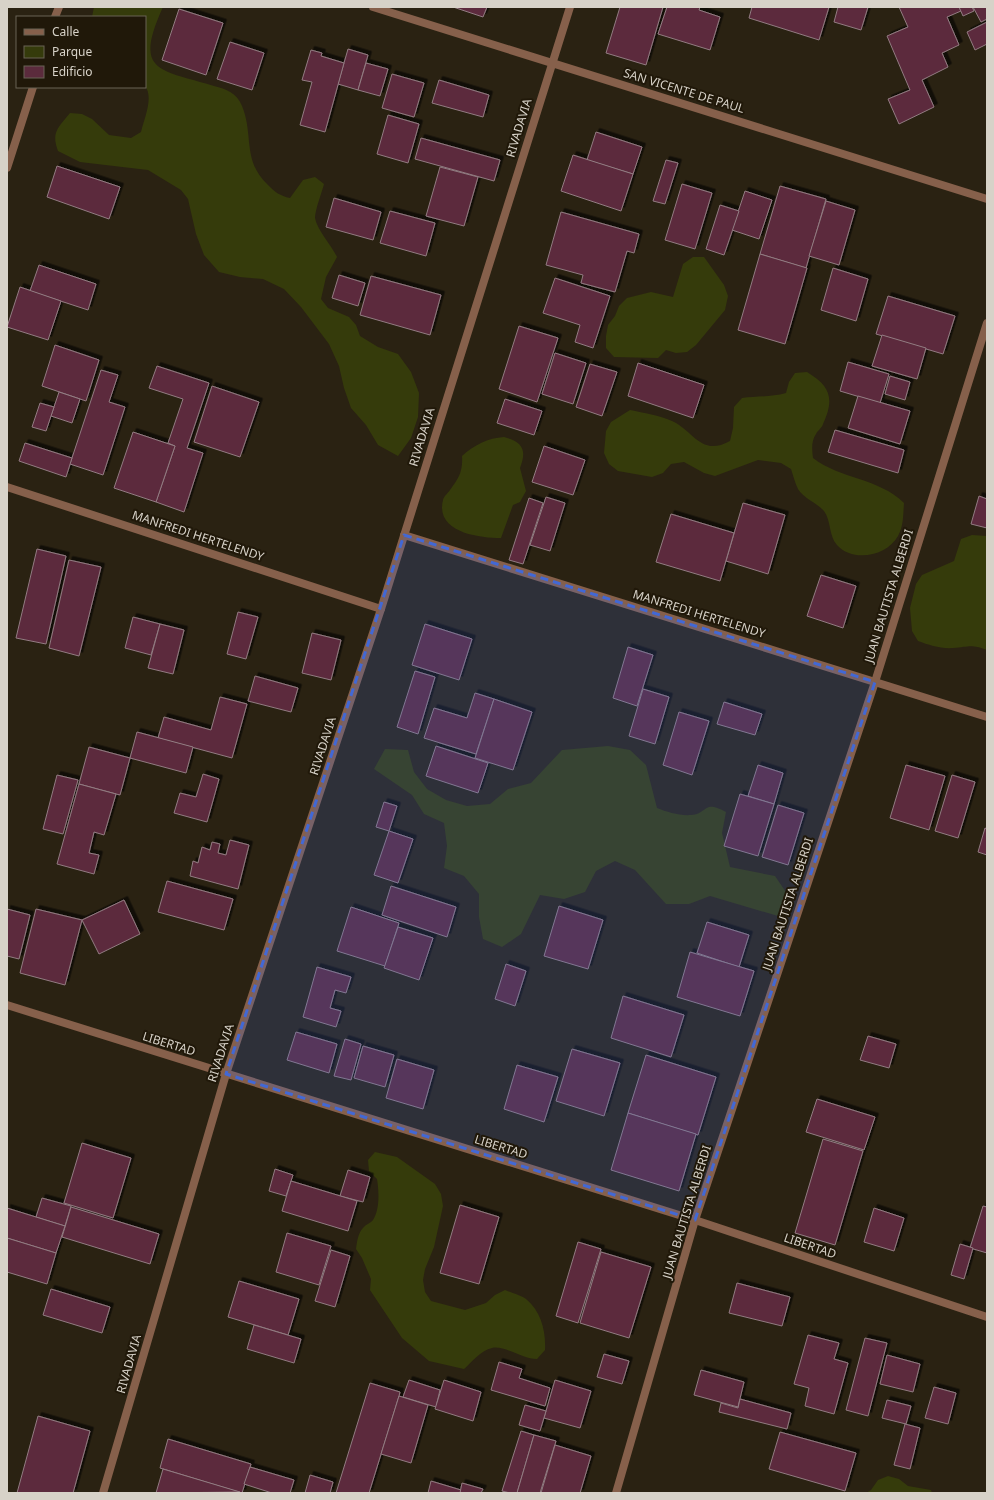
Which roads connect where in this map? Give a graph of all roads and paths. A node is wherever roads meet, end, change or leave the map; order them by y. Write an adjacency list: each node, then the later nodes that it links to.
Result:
1 (373, 7): 3 (street, SAN VICENTE DE PAUL)
2 (570, 7): 3 (street, RIVADAVIA)
3 (552, 63): 6 (street, SAN VICENTE DE PAUL); 9 (street, RIVADAVIA)
4 (33, 88): 5 (street)
5 (7, 168)
6 (987, 199)
7 (987, 323): 11 (street, JUAN BAUTISTA ALBERDI)
8 (7, 487): 10 (street, MANFREDI HERTELENDY)
9 (404, 535): 10 (street, RIVADAVIA); 11 (street, MANFREDI HERTELENDY)
10 (381, 609): 14 (street, RIVADAVIA)
11 (875, 682): 12 (street, MANFREDI HERTELENDY); 15 (street, JUAN BAUTISTA ALBERDI)
12 (987, 717)
13 (7, 1005): 14 (street, LIBERTAD)
14 (226, 1074): 15 (street, LIBERTAD); 17 (street, RIVADAVIA)
15 (695, 1220): 16 (street, LIBERTAD); 18 (street, JUAN BAUTISTA ALBERDI)
16 (987, 1317)
17 (103, 1493)
18 (616, 1493)

